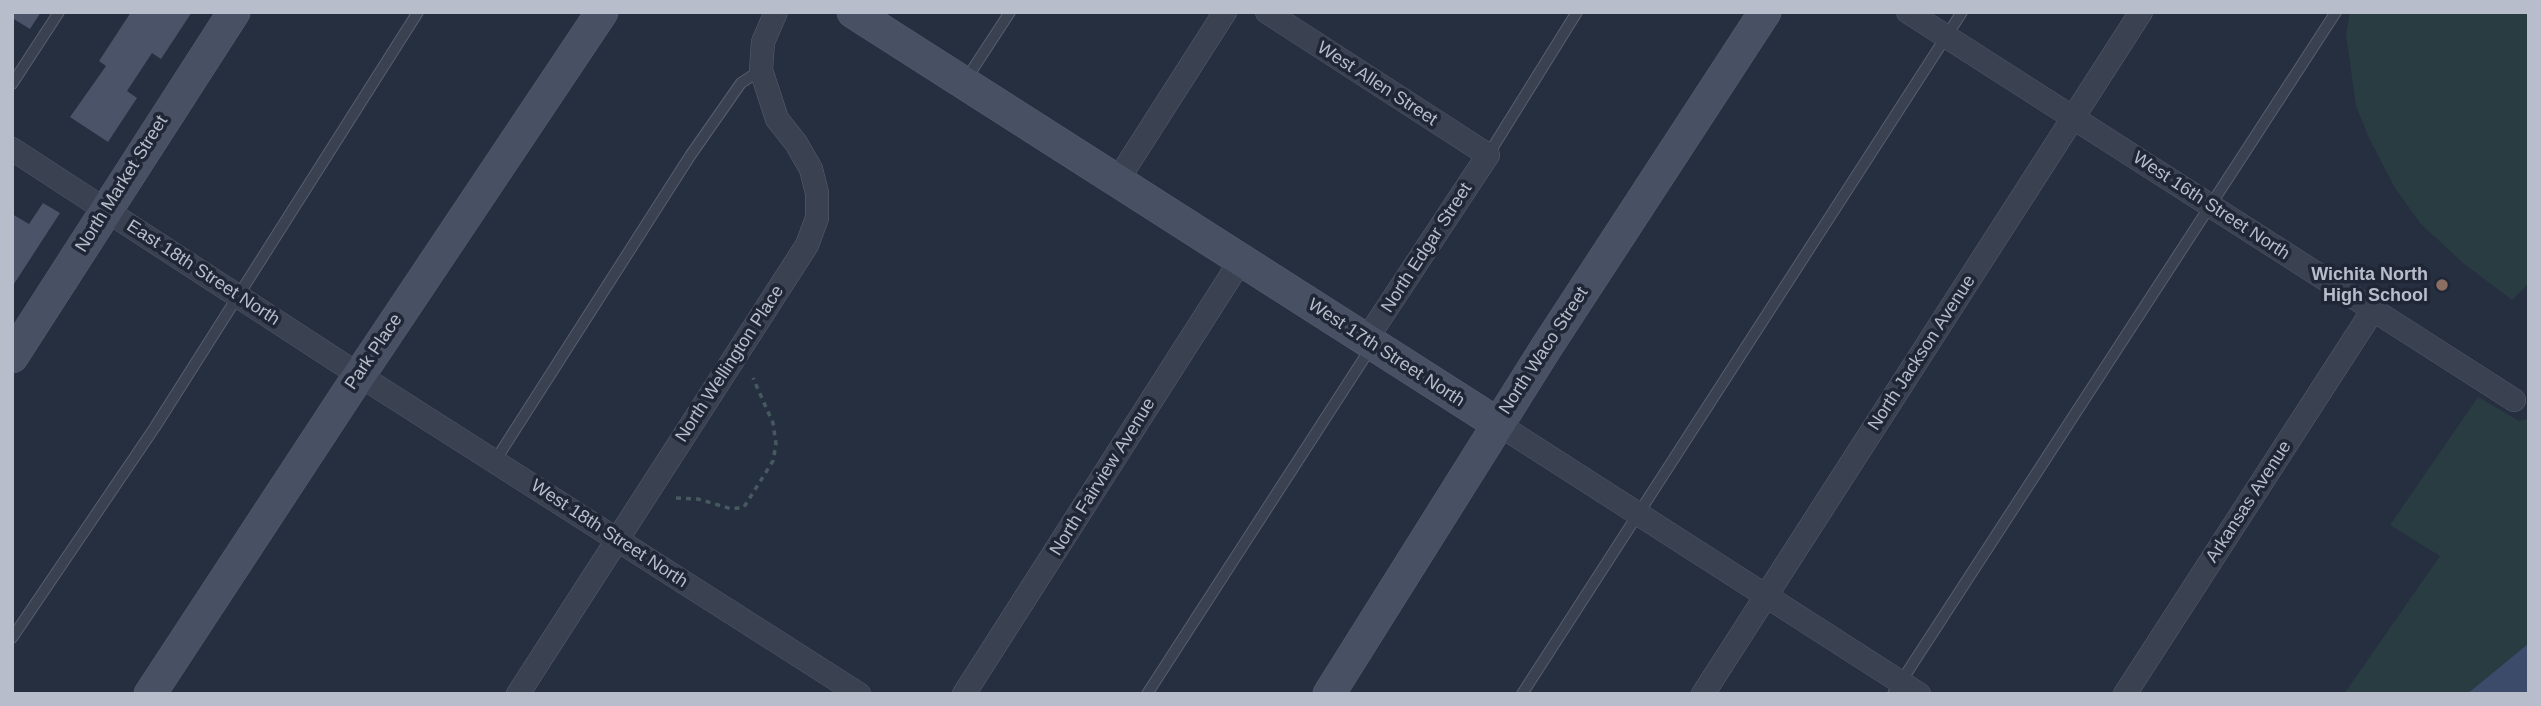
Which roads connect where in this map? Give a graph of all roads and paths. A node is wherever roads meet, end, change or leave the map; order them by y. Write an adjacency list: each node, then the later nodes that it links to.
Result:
1 (59, 12): 19 (lane)
2 (234, 12): 25 (street, North Market Street)
3 (418, 12): 27 (lane)
4 (602, 12): 31 (street, Park Place)
5 (776, 12): 17 (street, North Wellington Place)
6 (853, 12): 18 (street, West 17th Street North)
7 (1010, 12): 18 (lane)
8 (1225, 12): 23 (street)
9 (1266, 12): 22 (street, West Allen Street)
10 (1577, 12): 22 (lane)
11 (1765, 12): 34 (street, North Waco Street)
12 (1908, 12): 16 (street, West 16th Street North)
13 (1962, 12): 16 (lane)
14 (2141, 12): 20 (street, North Jackson Avenue)
15 (2336, 12): 24 (lane)
16 (1946, 36): 20 (street, West 16th Street North); 37 (lane)
17 (761, 70): 35 (lane); 38 (street, North Wellington Place)
18 (963, 83): 23 (street, West 17th Street North)
19 (12, 85)
20 (2073, 117): 24 (street, West 16th Street North); 39 (street, North Jackson Avenue)
21 (12, 149): 25 (street, East 18th Street North)
22 (1488, 155): 29 (street, North Edgar Street)
23 (1117, 181): 26 (street, West 17th Street North)
24 (2210, 206): 28 (street, West 16th Street North); 41 (lane)
25 (106, 210): 27 (street, East 18th Street North); 30 (street, North Market Street)
26 (1241, 260): 29 (street, West 17th Street North); 45 (street, North Fairview Avenue)
27 (237, 296): 31 (street, East 18th Street North); 40 (lane)
28 (2373, 310): 33 (street, West 16th Street North); 50 (street, Arkansas Avenue)
29 (1369, 342): 34 (street, West 17th Street North); 46 (lane)
30 (12, 357)
31 (359, 374): 35 (street, West 18th Street North); 42 (street, Park Place)
32 (753, 378): 36 (path)
33 (2514, 400)
34 (1498, 424): 37 (street, West 17th Street North); 47 (street, North Waco Street)
35 (495, 461): 38 (street, West 18th Street North)
36 (676, 498)
37 (1638, 514): 39 (street, West 17th Street North); 48 (lane)
38 (617, 539): 43 (street, North Wellington Place); 44 (street, West 18th Street North)
39 (1766, 596): 41 (street, West 17th Street North); 49 (street, North Jackson Avenue)
40 (12, 638)
41 (1904, 690)
42 (150, 694)
43 (518, 694)
44 (859, 694)
45 (964, 694)
46 (1147, 694)
47 (1329, 694)
48 (1522, 694)
49 (1703, 694)
50 (2125, 694)

